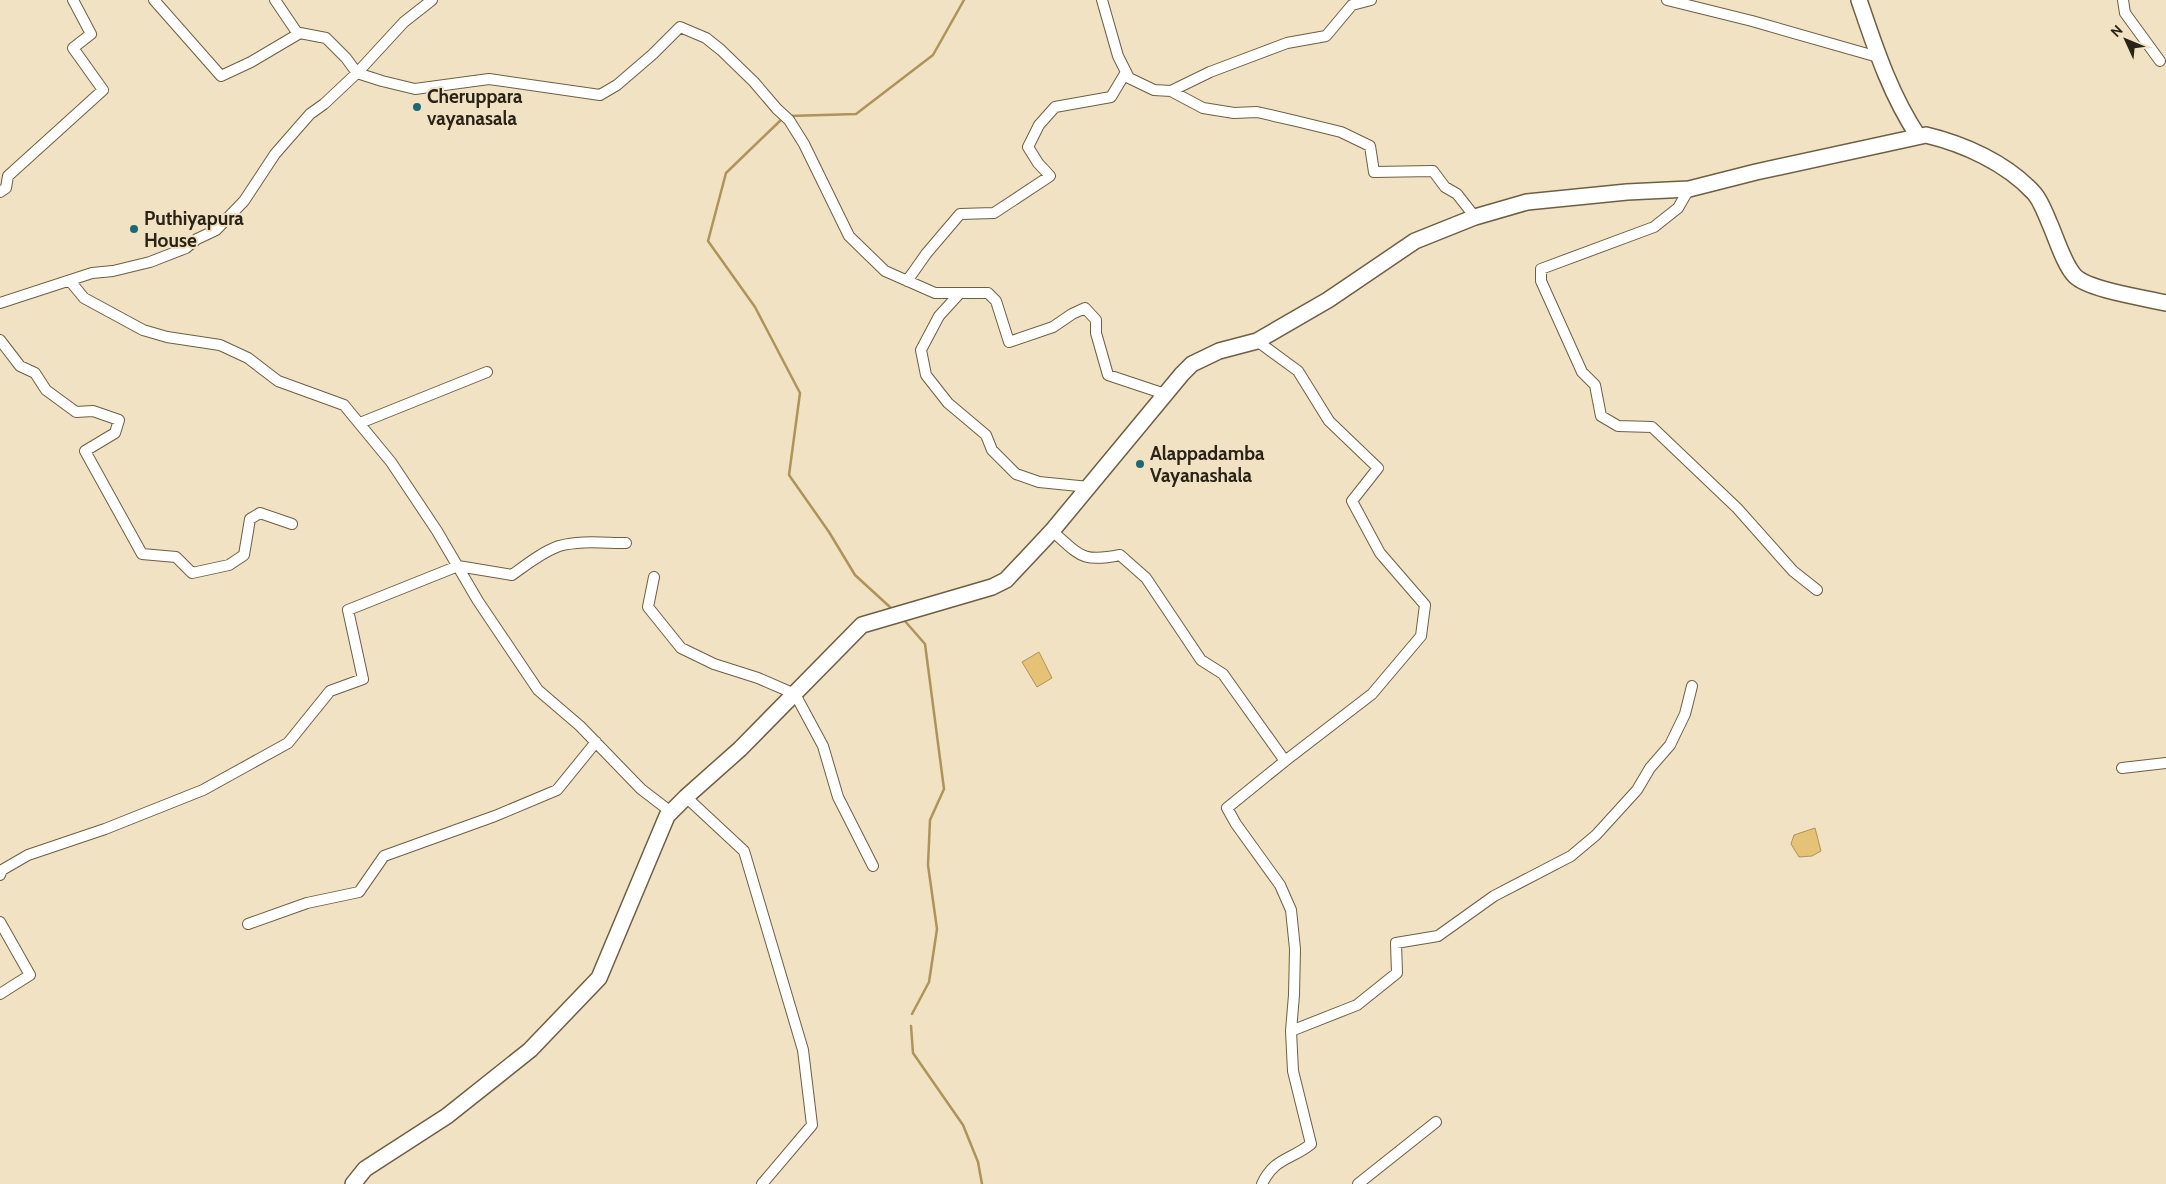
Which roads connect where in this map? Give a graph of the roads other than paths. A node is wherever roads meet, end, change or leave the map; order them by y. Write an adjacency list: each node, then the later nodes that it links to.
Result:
1 (74, 0): 18 (street)
2 (154, 0): 10 (street)
3 (275, 0): 10 (street)
4 (432, 0): 14 (street)
5 (1102, 0): 13 (street)
6 (1371, 0): 15 (street)
7 (1667, 0): 11 (street)
8 (1859, 0): 11 (street)
9 (2123, 0): 12 (street)
10 (298, 34): 14 (street)
11 (1878, 57): 16 (street)
12 (2160, 61)
13 (1126, 72): 15 (street); 21 (street)
14 (356, 73): 20 (street); 21 (street)
15 (1171, 92): 19 (street)
16 (1918, 136): 17 (street); 24 (street)
17 (1689, 189): 19 (street); 36 (street)
18 (0, 192)
19 (1475, 217): 26 (street)
20 (70, 281): 23 (street); 29 (street)
21 (907, 281): 22 (street)
22 (960, 294): 28 (street); 30 (street)
23 (0, 303)
24 (2166, 303)
25 (0, 340): 31 (street)
26 (1257, 340): 28 (street); 40 (street)
27 (487, 372): 29 (street)
28 (1165, 394): 30 (street)
29 (360, 423): 34 (street)
30 (1089, 487): 32 (street)
31 (292, 524)
32 (1052, 531): 38 (street); 40 (street)
33 (626, 543): 34 (street)
34 (458, 566): 39 (street); 46 (street)
35 (654, 577): 38 (street)
36 (1817, 590)
37 (1692, 686): 50 (street)
38 (795, 694): 43 (street); 45 (street)
39 (596, 742): 44 (street); 48 (street)
40 (1285, 761): 50 (street)
41 (2166, 763): 42 (street)
42 (2122, 768)
43 (686, 797): 44 (street); 53 (street)
44 (671, 812): 52 (street)
45 (873, 866)
46 (0, 875)
47 (0, 922): 49 (street)
48 (248, 924)
49 (0, 994)
50 (1291, 1030): 54 (street)
51 (1436, 1122): 55 (street)
52 (352, 1184)
53 (762, 1184)
54 (1262, 1184)
55 (1358, 1184)

